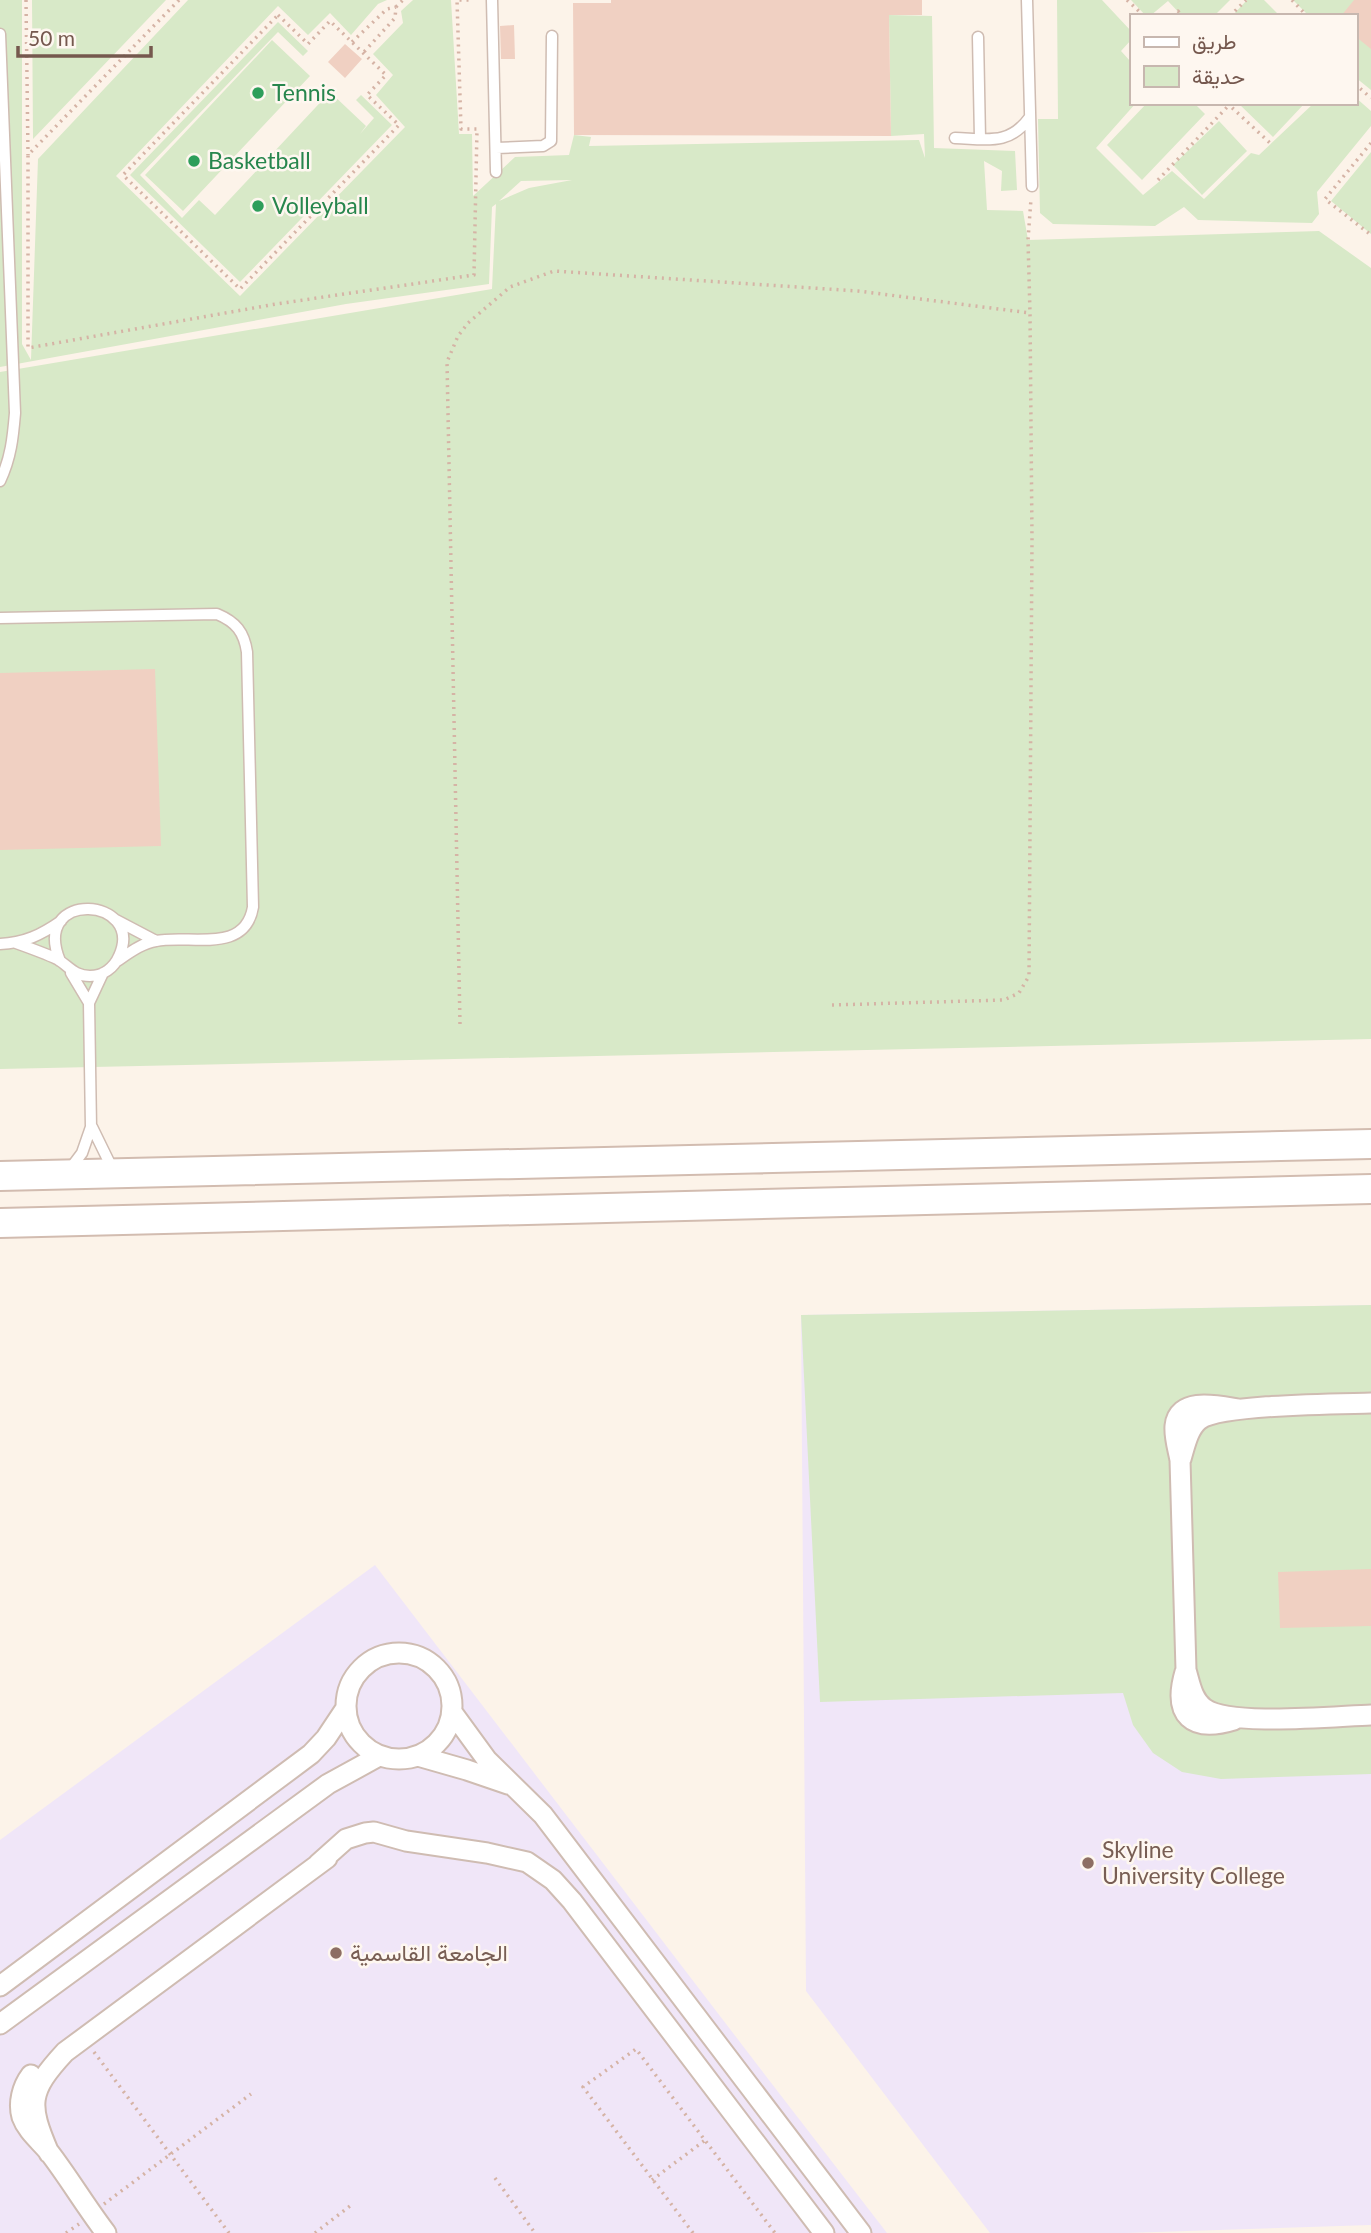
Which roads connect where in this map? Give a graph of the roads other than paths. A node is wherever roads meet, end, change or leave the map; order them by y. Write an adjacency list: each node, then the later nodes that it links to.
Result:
1 (492, 0): 9 (lane)
2 (1027, 0): 6 (lane)
3 (0, 34): 12 (lane)
4 (552, 36): 9 (lane)
5 (978, 37): 8 (lane)
6 (1030, 117): 8 (lane); 11 (lane)
7 (955, 138): 8 (lane)
8 (980, 139)
9 (496, 148): 10 (lane)
10 (496, 172)
11 (1032, 186)
12 (0, 481)
13 (0, 618): 16 (lane)
14 (114, 919): 15 (lane); 16 (lane); 20 (lane)
15 (61, 921): 17 (lane); 19 (lane)
16 (156, 941): 20 (lane)
17 (16, 943): 18 (lane); 19 (lane)
18 (0, 944)
19 (60, 961): 21 (lane)
20 (117, 961): 22 (lane)
21 (70, 971): 22 (lane); 23 (lane)
22 (103, 973): 23 (lane)
23 (89, 1003): 24 (lane)
24 (91, 1127): 26 (lane); 27 (lane)
25 (1371, 1144): 26 (street)
26 (115, 1172): 27 (street)
27 (65, 1175): 28 (street)
28 (0, 1176)
29 (1370, 1190): 30 (street)
30 (0, 1223)
31 (1371, 1403): 34 (street)
32 (346, 1708): 33 (street); 35 (street); 38 (street)
33 (452, 1712): 36 (street); 37 (street)
34 (1371, 1715)
35 (379, 1756): 36 (street); 39 (street)
36 (418, 1756): 37 (street)
37 (515, 1787): 42 (street)
38 (0, 1986)
39 (0, 2024)
40 (106, 2233): 41 (street)
41 (824, 2233)
42 (861, 2233)

